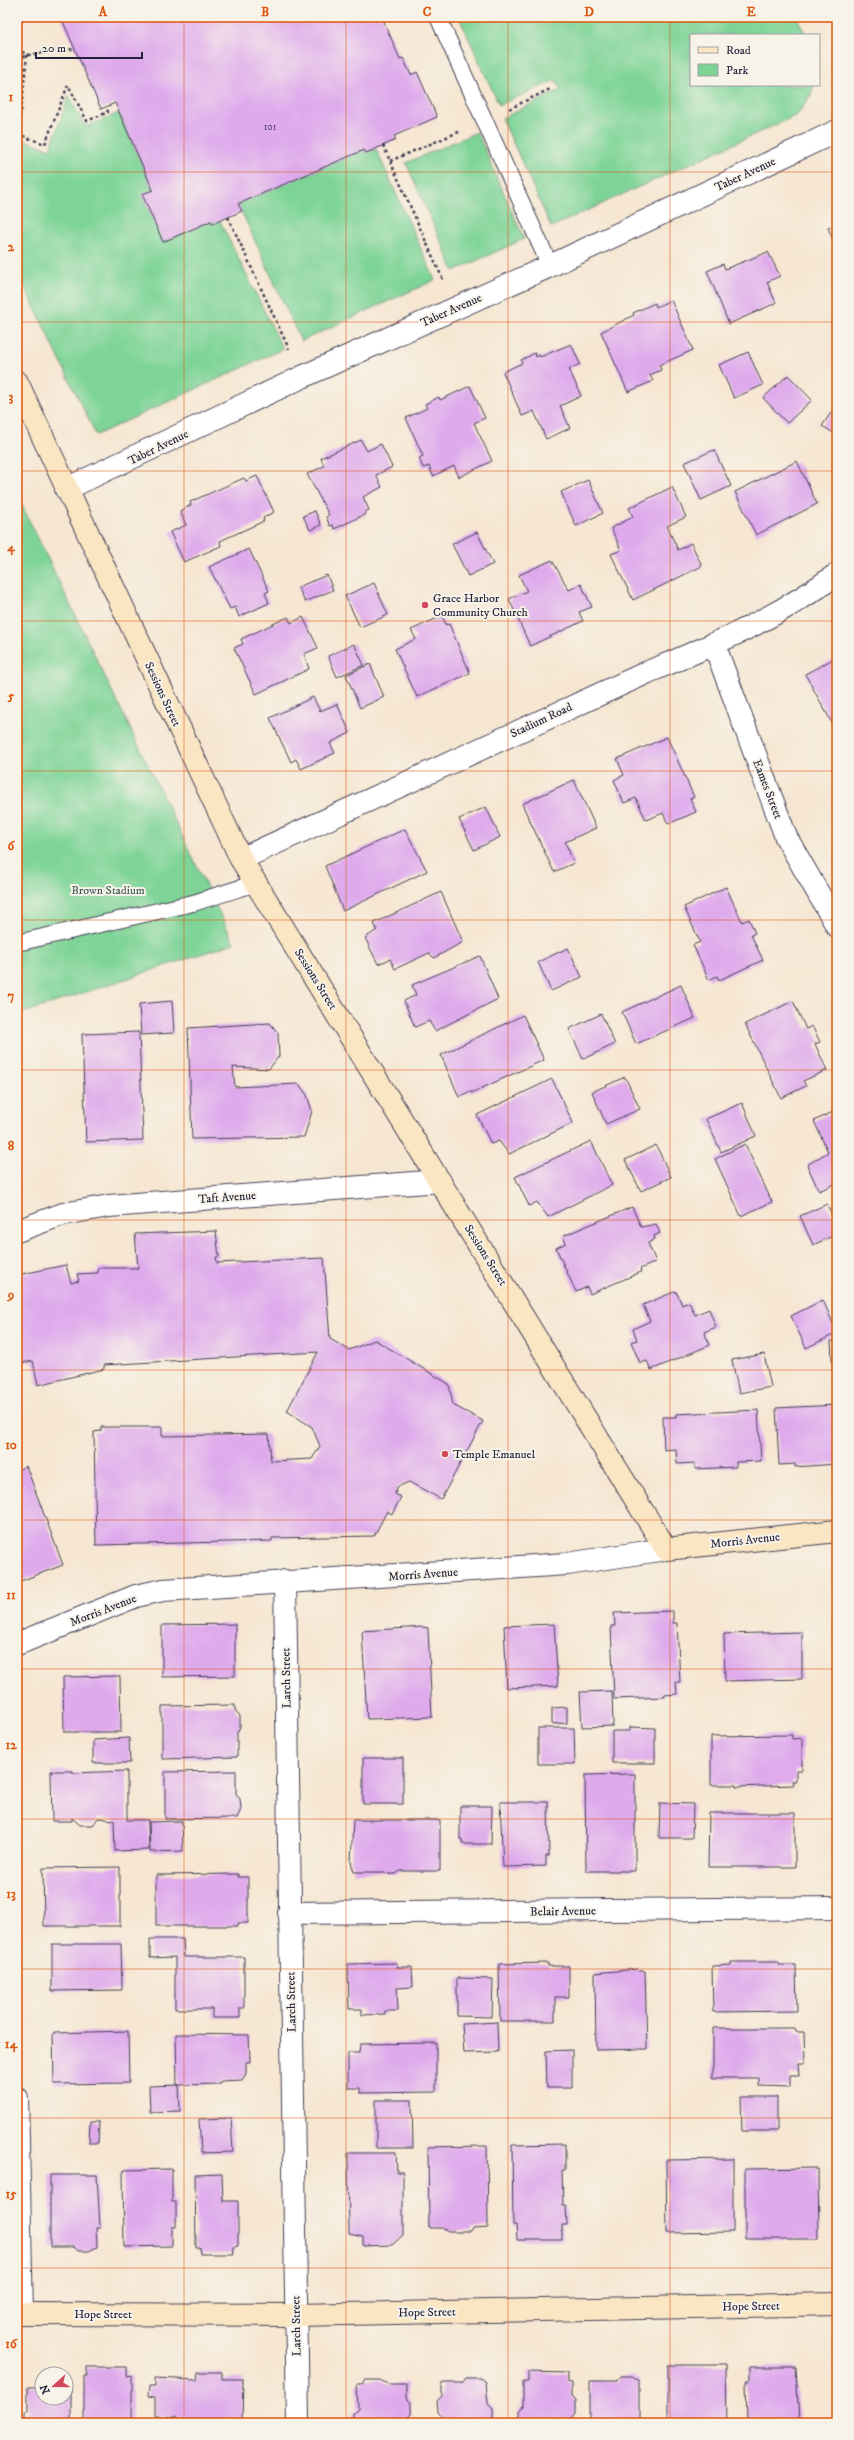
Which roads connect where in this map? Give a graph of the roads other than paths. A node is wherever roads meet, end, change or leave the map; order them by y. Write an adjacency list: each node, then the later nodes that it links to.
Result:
1 (438, 17): 3 (lane)
2 (837, 131): 3 (street, Taber Avenue)
3 (550, 266): 5 (street, Taber Avenue)
4 (17, 382): 5 (street, Sessions Street)
5 (66, 489): 8 (street, Sessions Street)
6 (837, 574): 7 (street, Stadium Road)
7 (714, 644): 8 (street, Stadium Road); 10 (street, Eames Street)
8 (241, 858): 9 (street, Sessions Street)
9 (256, 883): 11 (lane); 12 (street, Sessions Street)
10 (837, 926)
11 (17, 943)
12 (440, 1181): 13 (street, Taft Avenue); 15 (street, Sessions Street)
13 (17, 1231)
14 (837, 1531): 15 (street, Morris Avenue)
15 (666, 1549): 16 (street, Morris Avenue)
16 (285, 1581): 17 (street, Morris Avenue); 19 (street, Larch Street)
17 (17, 1644)
18 (837, 1908): 19 (street, Belair Avenue)
19 (289, 1913): 23 (street, Larch Street)
20 (17, 2098): 22 (street)
21 (837, 2304): 23 (street, Hope Street)
22 (19, 2314): 23 (street, Hope Street)
23 (296, 2315): 24 (street, Larch Street)
24 (298, 2423)

